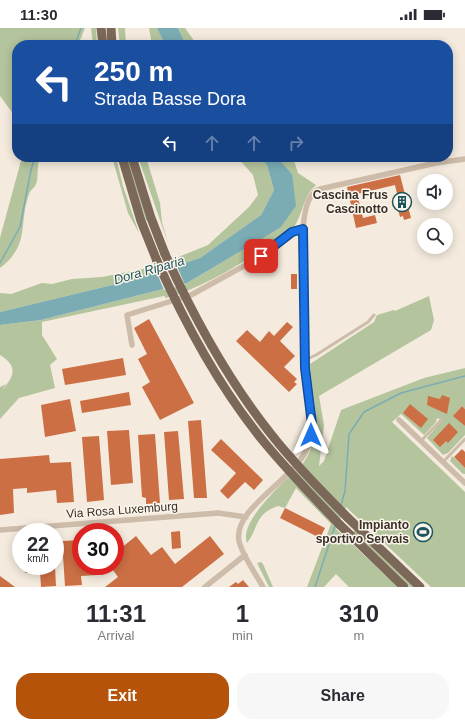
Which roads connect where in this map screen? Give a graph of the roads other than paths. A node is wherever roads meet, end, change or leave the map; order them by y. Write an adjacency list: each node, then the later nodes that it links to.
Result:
1 (101, 28): 3 (main road)
2 (111, 28): 4 (main road)
3 (102, 40)
4 (112, 40)
5 (465, 159): 6 (street)
6 (453, 161)
7 (123, 162): 25 (main road, bridge)
8 (134, 162): 26 (main road, bridge)
9 (443, 162): 10 (street)
10 (303, 229): 12 (street); 13 (street)
11 (374, 315): 13 (lane)
12 (132, 345)
13 (305, 360): 20 (street)
14 (399, 420): 17 (street)
15 (441, 420): 17 (lane)
16 (465, 439): 18 (lane)
17 (421, 441): 18 (street)
18 (443, 462): 19 (street)
19 (465, 483)
20 (246, 517): 21 (street, Via Rosa Luxemburg); 22 (street)
21 (0, 530)
22 (245, 554): 23 (street); 24 (street)
23 (204, 587)
24 (263, 587)
25 (404, 587)
26 (420, 587)

